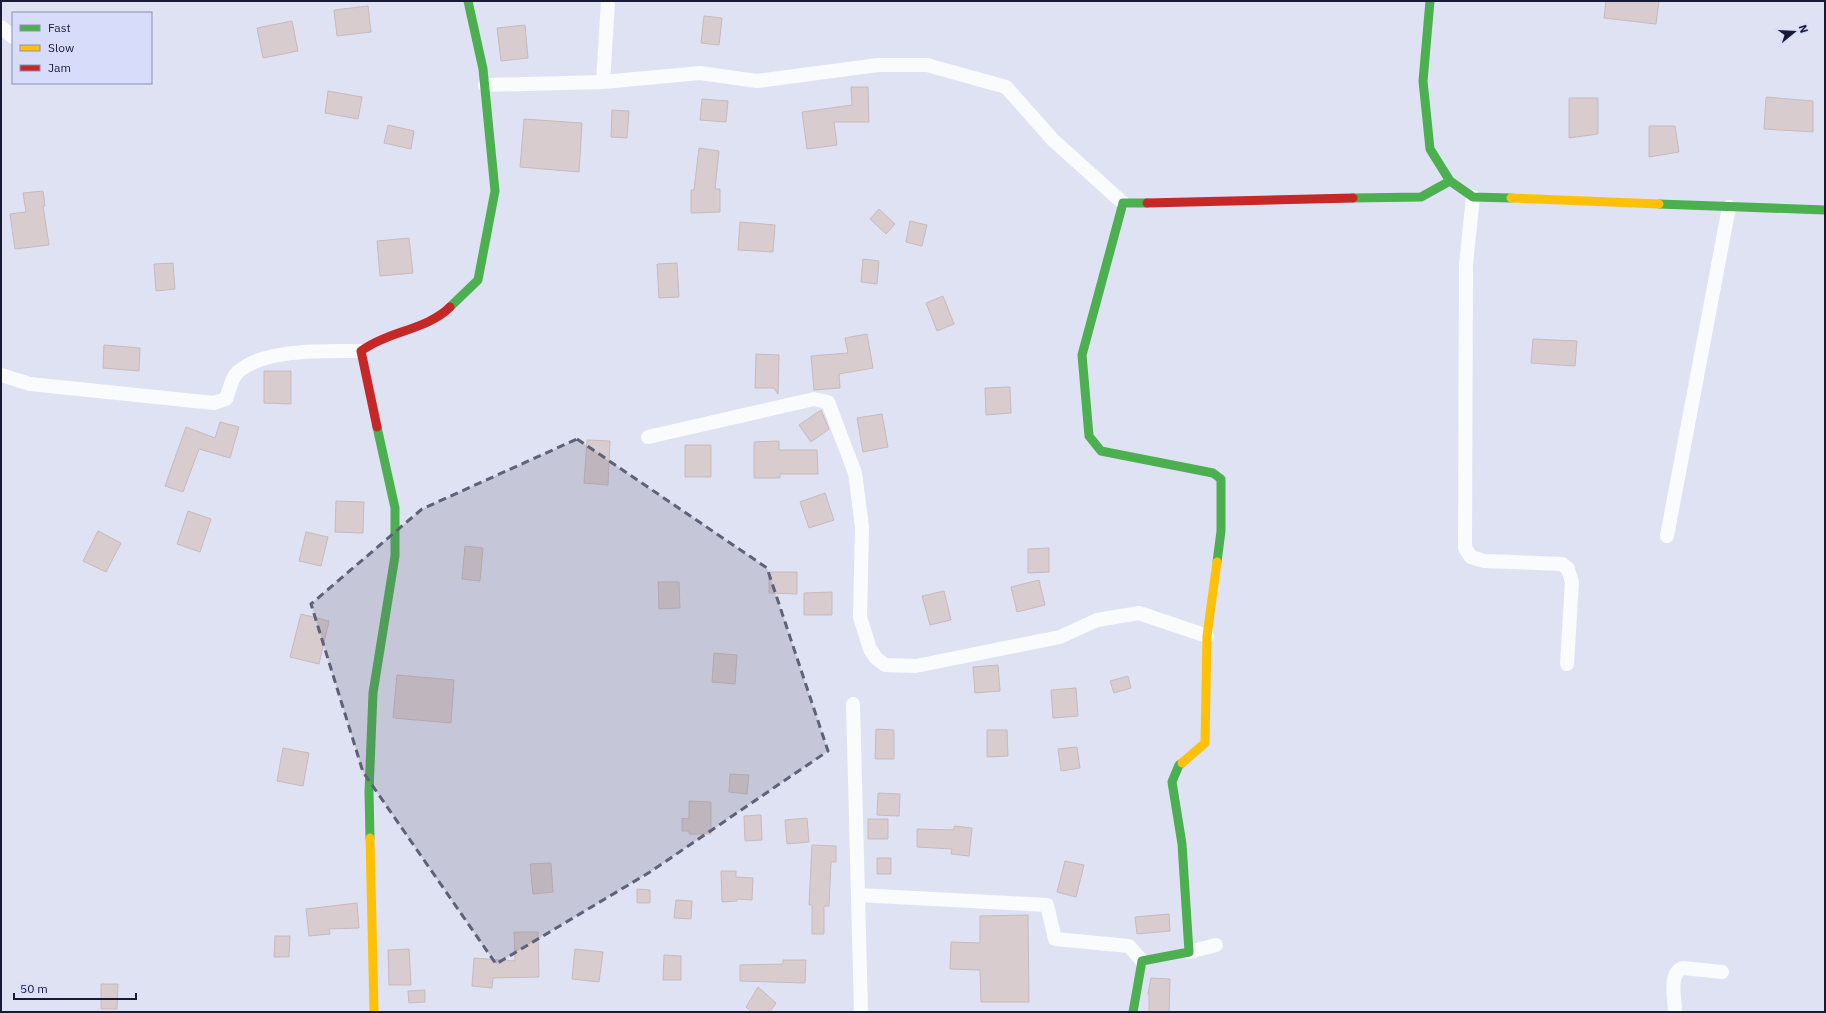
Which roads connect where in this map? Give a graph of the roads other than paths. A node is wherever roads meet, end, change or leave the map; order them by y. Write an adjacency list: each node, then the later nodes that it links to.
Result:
1 (468, 1): 7 (street)
2 (608, 1): 6 (street)
3 (1430, 1): 8 (street)
4 (1, 27): 5 (street)
5 (12, 36)
6 (603, 82): 7 (street); 10 (street)
7 (485, 84): 13 (street)
8 (1450, 181): 9 (street); 10 (street)
9 (1473, 197): 11 (street); 18 (street)
10 (1123, 203): 17 (street)
11 (1728, 207): 12 (street); 16 (street)
12 (1825, 210)
13 (361, 351): 14 (street); 25 (street)
14 (1, 375)
15 (648, 437): 17 (street)
16 (1667, 536)
17 (1207, 636): 22 (street)
18 (1567, 664)
19 (853, 704): 20 (street)
20 (858, 894): 23 (street); 26 (street)
21 (1216, 945): 22 (street)
22 (1189, 952): 23 (street)
23 (1142, 961): 27 (street)
24 (1722, 972): 28 (street)
25 (374, 1012)
26 (860, 1012)
27 (1133, 1012)
28 (1675, 1012)

